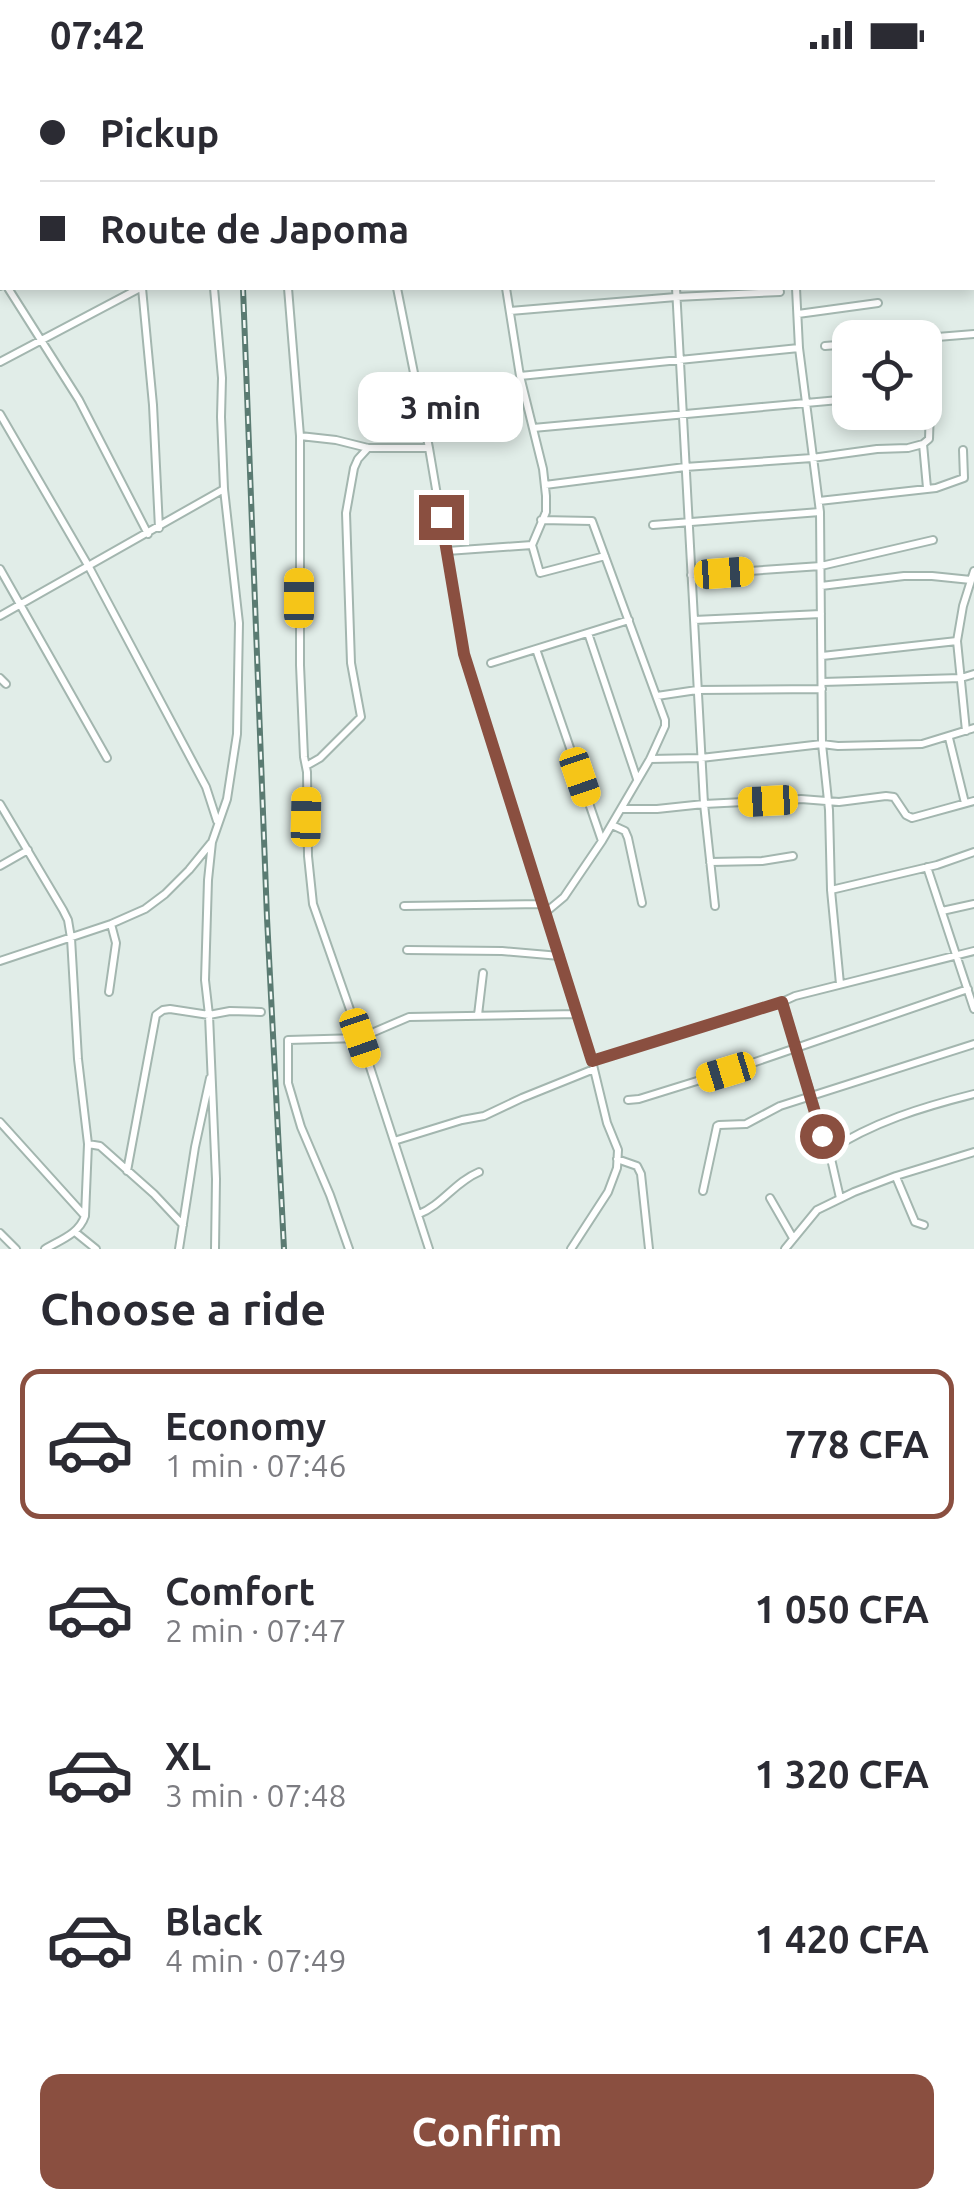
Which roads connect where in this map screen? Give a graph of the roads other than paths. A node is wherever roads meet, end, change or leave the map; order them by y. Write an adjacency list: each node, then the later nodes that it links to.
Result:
1 (9, 290): 16 (street)
2 (137, 290): 16 (street)
3 (141, 290): 44 (street)
4 (214, 290): 38 (street)
5 (288, 290): 29 (street)
6 (398, 290): 32 (street)
7 (506, 290): 12 (street)
8 (796, 290): 13 (street)
9 (676, 292): 10 (street); 12 (street); 20 (street)
10 (780, 292)
11 (878, 303): 13 (street)
12 (510, 311): 22 (street)
13 (798, 314): 19 (street)
14 (974, 334): 15 (street)
15 (942, 337)
16 (42, 339): 21 (street); 45 (street)
17 (832, 345): 18 (street)
18 (825, 346)
19 (799, 348): 20 (street); 24 (street)
20 (680, 361): 22 (street); 26 (street)
21 (0, 362)
22 (520, 376): 27 (street)
23 (832, 400): 24 (street)
24 (807, 402): 26 (street); 34 (street)
25 (0, 414): 51 (street)
26 (682, 414): 27 (street); 35 (street)
27 (532, 428): 36 (street)
28 (930, 430): 30 (street)
29 (300, 436): 31 (street); 78 (street)
30 (923, 444): 34 (street); 37 (street)
31 (368, 448): 32 (street); 78 (street)
32 (428, 448): 48 (street)
33 (963, 450): 37 (street)
34 (812, 458): 35 (street); 39 (street)
35 (686, 467): 36 (street); 42 (street)
36 (544, 485): 41 (street)
37 (927, 488): 39 (street)
38 (224, 489): 44 (street); 86 (street)
39 (819, 500): 40 (street)
40 (820, 512): 42 (street); 50 (street)
41 (541, 520): 47 (street); 49 (street)
42 (690, 522): 43 (street); 53 (street)
43 (653, 524)
44 (159, 528): 45 (street)
45 (148, 534): 51 (street)
46 (932, 540): 50 (street)
47 (532, 545): 48 (street); 49 (street)
48 (447, 551): 101 (street)
49 (605, 556): 60 (street)
50 (821, 566): 53 (street); 55 (street)
51 (89, 567): 57 (street); 86 (street)
52 (0, 568): 57 (street)
53 (691, 575): 61 (street)
54 (973, 576): 55 (street); 56 (street)
55 (821, 586): 58 (street)
56 (971, 591): 63 (street)
57 (20, 604): 59 (street); 75 (street)
58 (822, 614): 61 (street); 65 (street)
59 (0, 616)
60 (629, 620): 62 (street); 71 (street)
61 (694, 620): 70 (street)
62 (588, 633): 64 (street); 79 (street)
63 (957, 641): 65 (street); 68 (street)
64 (536, 649): 66 (street); 88 (street)
65 (822, 656): 69 (street)
66 (491, 663)
67 (974, 674): 68 (street)
68 (960, 678): 69 (street); 72 (street)
69 (822, 686): 70 (street); 74 (street)
70 (697, 690): 71 (street); 76 (street)
71 (657, 696): 77 (street)
72 (970, 729): 73 (street)
73 (949, 738): 74 (street); 82 (street)
74 (822, 744): 76 (street); 80 (street)
75 (107, 758)
76 (701, 758): 77 (street); 84 (street)
77 (650, 759): 79 (street)
78 (306, 766): 120 (street)
79 (638, 780): 85 (street)
80 (828, 800): 82 (street); 84 (street); 96 (street)
81 (974, 801): 82 (street)
82 (965, 803)
83 (0, 804): 90 (street)
84 (704, 804): 85 (street); 93 (street)
85 (621, 809): 87 (street)
86 (218, 822): 89 (street)
87 (612, 824): 88 (street); 97 (street)
88 (602, 841): 101 (street)
89 (212, 842): 103 (street); 118 (street)
90 (28, 850): 94 (street); 104 (street)
91 (974, 852): 95 (street)
92 (793, 856): 93 (street)
93 (710, 862): 100 (street)
94 (0, 866)
95 (928, 867): 96 (street); 102 (street)
96 (831, 890): 111 (street)
97 (642, 903)
98 (974, 904): 102 (street)
99 (404, 906): 101 (street)
100 (715, 906)
101 (545, 908): 107 (street)
102 (942, 912): 108 (street)
103 (111, 924): 104 (street); 112 (street)
104 (71, 938): 109 (street); 130 (street)
105 (407, 950): 107 (street)
106 (974, 951): 108 (street)
107 (560, 956): 117 (street)
108 (956, 956): 111 (street); 113 (street)
109 (0, 961)
110 (484, 974): 119 (street)
111 (840, 984): 114 (street)
112 (108, 992)
113 (970, 993): 115 (street); 122 (street)
114 (782, 1002): 122 (street); 123 (street)
115 (974, 1008)
116 (262, 1012): 118 (street)
117 (578, 1014): 119 (street); 123 (street)
118 (209, 1015): 124 (street); 134 (street)
119 (478, 1015): 120 (street)
120 (360, 1038): 129 (street); 152 (street)
121 (974, 1044): 126 (street)
122 (796, 1048): 126 (street); 127 (street)
123 (593, 1065): 129 (street); 133 (street)
124 (212, 1074): 142 (street); 151 (street)
125 (974, 1094): 131 (street)
126 (810, 1097): 131 (street); 137 (street)
127 (628, 1100)
128 (0, 1122): 141 (street)
129 (394, 1142): 140 (street)
130 (88, 1144): 134 (street); 141 (street)
131 (828, 1152): 139 (street)
132 (974, 1152): 136 (street)
133 (618, 1159): 154 (street); 155 (street)
134 (127, 1171): 142 (street)
135 (479, 1172): 140 (street)
136 (896, 1176): 139 (street); 143 (street)
137 (703, 1192)
138 (770, 1198): 146 (street)
139 (840, 1198): 146 (street)
140 (419, 1214): 153 (street)
141 (84, 1216): 144 (street)
142 (183, 1225): 150 (street)
143 (924, 1225)
144 (75, 1232): 148 (street); 149 (street)
145 (0, 1233): 147 (street)
146 (793, 1238): 156 (street)
147 (16, 1249)
148 (45, 1249)
149 (96, 1249)
150 (179, 1249)
151 (215, 1249)
152 (349, 1249)
153 (429, 1249)
154 (571, 1249)
155 (650, 1249)
156 (785, 1249)

